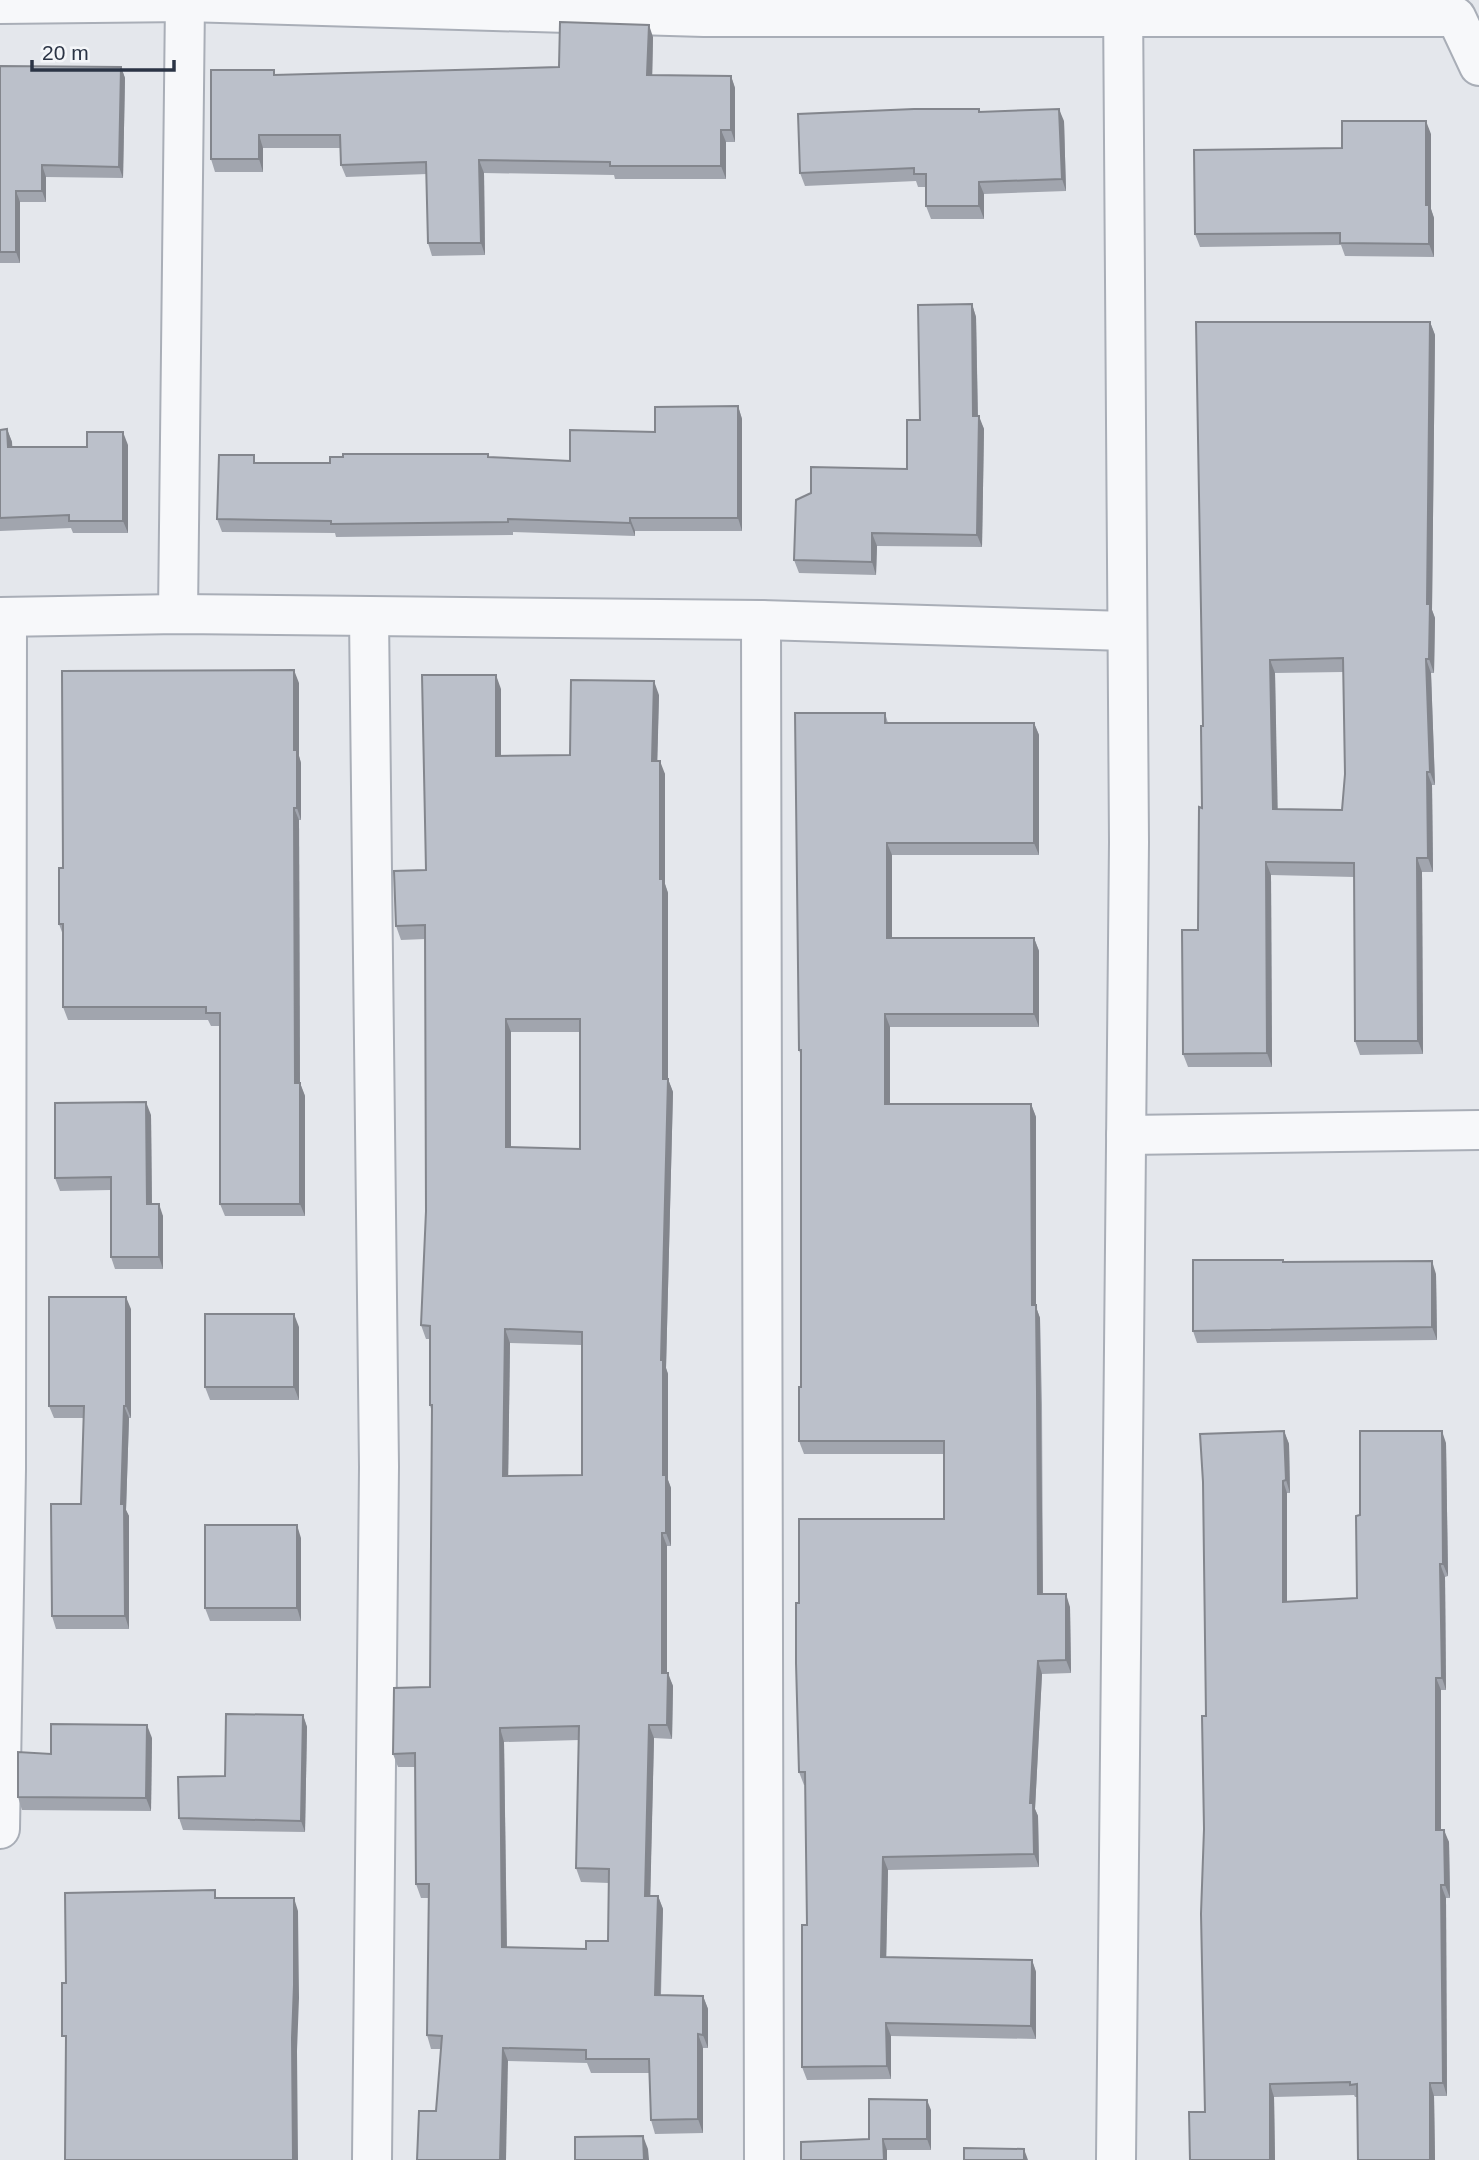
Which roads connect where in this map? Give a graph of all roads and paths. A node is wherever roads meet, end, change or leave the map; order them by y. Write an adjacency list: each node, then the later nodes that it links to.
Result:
1 (185, 2): 2 (street); 3 (street); 5 (street)
2 (0, 4)
3 (1122, 9): 4 (street); 9 (street)
4 (1479, 66)
5 (177, 614): 6 (street); 7 (street)
6 (4, 617): 12 (street)
7 (369, 617): 8 (street); 13 (street)
8 (761, 620): 9 (street); 14 (street)
9 (1125, 631): 11 (street)
10 (1479, 1130): 11 (street)
11 (1126, 1135): 15 (street)
12 (0, 1829)
13 (372, 2160)
14 (764, 2160)
15 (1116, 2160)

